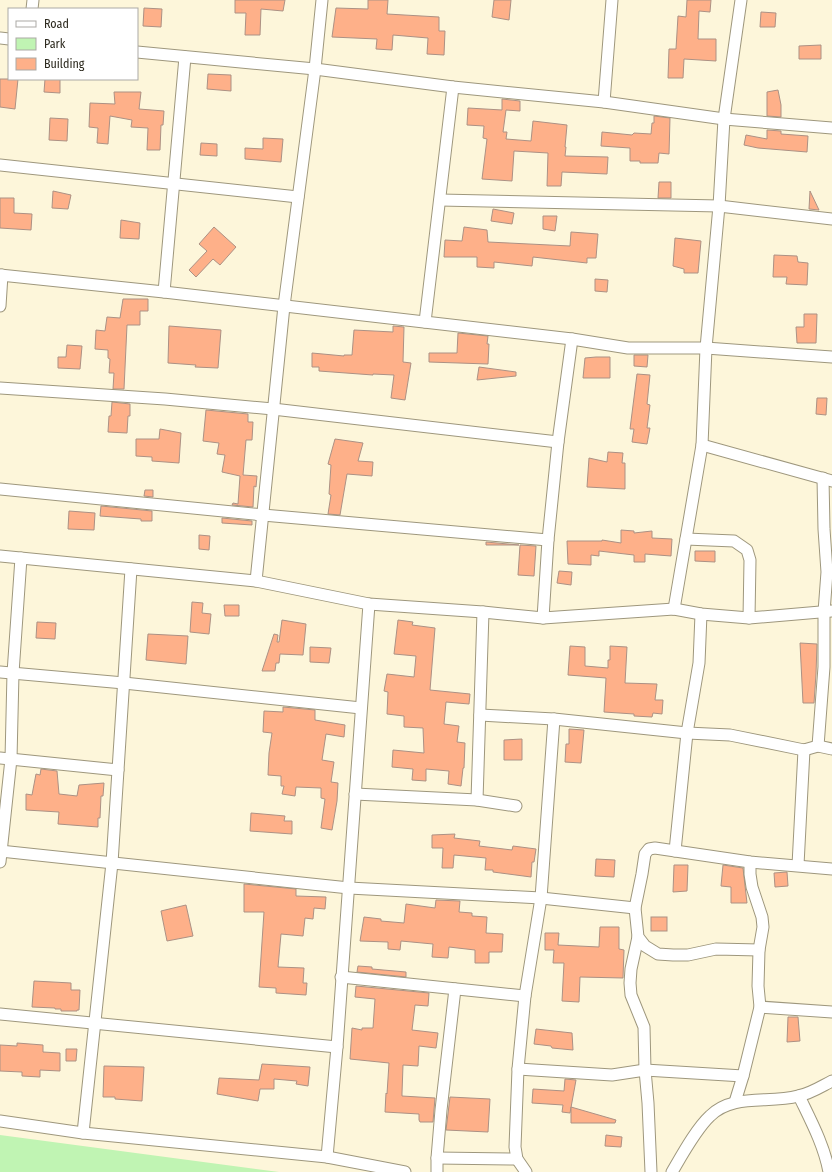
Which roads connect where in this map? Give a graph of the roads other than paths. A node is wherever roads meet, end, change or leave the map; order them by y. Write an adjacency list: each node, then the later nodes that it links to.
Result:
1 (322, 0): 6 (street)
2 (612, 0): 8 (street)
3 (741, 0): 9 (street)
4 (138, 52): 5 (street)
5 (185, 57): 6 (street); 12 (street)
6 (315, 69): 7 (street); 13 (street)
7 (453, 87): 8 (street); 14 (street)
8 (604, 102): 9 (street)
9 (724, 119): 10 (street); 15 (street)
10 (832, 128)
11 (0, 164): 12 (street)
12 (174, 184): 13 (street); 18 (street)
13 (298, 197): 20 (street)
14 (440, 200): 15 (street); 21 (street)
15 (719, 206): 16 (street); 23 (street)
16 (832, 219)
17 (1, 275): 18 (street); 19 (street)
18 (164, 292): 20 (street)
19 (0, 306)
20 (284, 306): 21 (street); 26 (street)
21 (425, 322): 22 (street)
22 (572, 339): 23 (street); 27 (street)
23 (706, 348): 24 (street); 28 (street)
24 (832, 357)
25 (0, 388): 26 (street)
26 (273, 409): 27 (street); 31 (street)
27 (558, 442): 33 (street)
28 (702, 445): 29 (street); 32 (street)
29 (828, 479): 41 (street)
30 (0, 489): 31 (street)
31 (263, 515): 33 (street); 37 (street)
32 (686, 539): 39 (street); 44 (street)
33 (548, 540): 43 (street)
34 (0, 556): 35 (street)
35 (21, 558): 36 (street); 46 (street)
36 (132, 569): 37 (street); 47 (street)
37 (256, 581): 38 (street)
38 (369, 604): 40 (street); 48 (street)
39 (674, 608): 42 (street); 43 (street)
40 (483, 612): 43 (street); 49 (street)
41 (828, 612): 44 (street); 52 (street)
42 (702, 614): 44 (street); 51 (street)
43 (543, 618)
44 (749, 618)
45 (0, 672): 46 (street)
46 (13, 674): 47 (street); 55 (street)
47 (124, 683): 48 (street); 56 (street)
48 (361, 708): 57 (street)
49 (480, 715): 50 (street); 58 (street)
50 (554, 719): 51 (street); 67 (street)
51 (687, 733): 54 (street); 60 (street)
52 (818, 746): 53 (street); 54 (street)
53 (832, 749)
54 (804, 750): 64 (street)
55 (6, 759): 56 (street); 61 (street)
56 (118, 770): 63 (street)
57 (355, 794): 58 (street); 66 (street)
58 (477, 800): 59 (street)
59 (516, 806)
60 (675, 851): 62 (street); 68 (street)
61 (0, 855): 63 (street)
62 (750, 862): 64 (street); 70 (street)
63 (112, 863): 66 (street); 77 (street)
64 (798, 865): 65 (street)
65 (832, 869)
66 (349, 888): 67 (street); 71 (street)
67 (541, 898): 68 (street); 73 (street)
68 (635, 908): 69 (street)
69 (638, 936): 70 (street); 80 (street)
70 (759, 950): 74 (street)
71 (341, 977): 72 (street); 78 (street)
72 (455, 989): 73 (street); 88 (street)
73 (525, 996): 79 (street)
74 (760, 1007): 75 (street); 81 (street)
75 (832, 1012)
76 (0, 1014): 77 (street)
77 (96, 1023): 78 (street); 86 (street)
78 (337, 1047): 87 (street)
79 (518, 1069): 80 (street); 89 (street)
80 (645, 1070): 81 (street); 93 (street)
81 (743, 1076): 84 (street)
82 (832, 1081): 83 (street)
83 (799, 1096): 84 (street); 95 (street)
84 (735, 1102): 94 (street)
85 (0, 1121): 86 (street)
86 (83, 1133): 87 (street)
87 (327, 1156): 90 (street)
88 (437, 1158): 89 (street); 91 (street)
89 (517, 1159): 92 (street)
90 (405, 1172)
91 (437, 1172)
92 (526, 1172)
93 (651, 1172)
94 (672, 1172)
95 (829, 1172)

